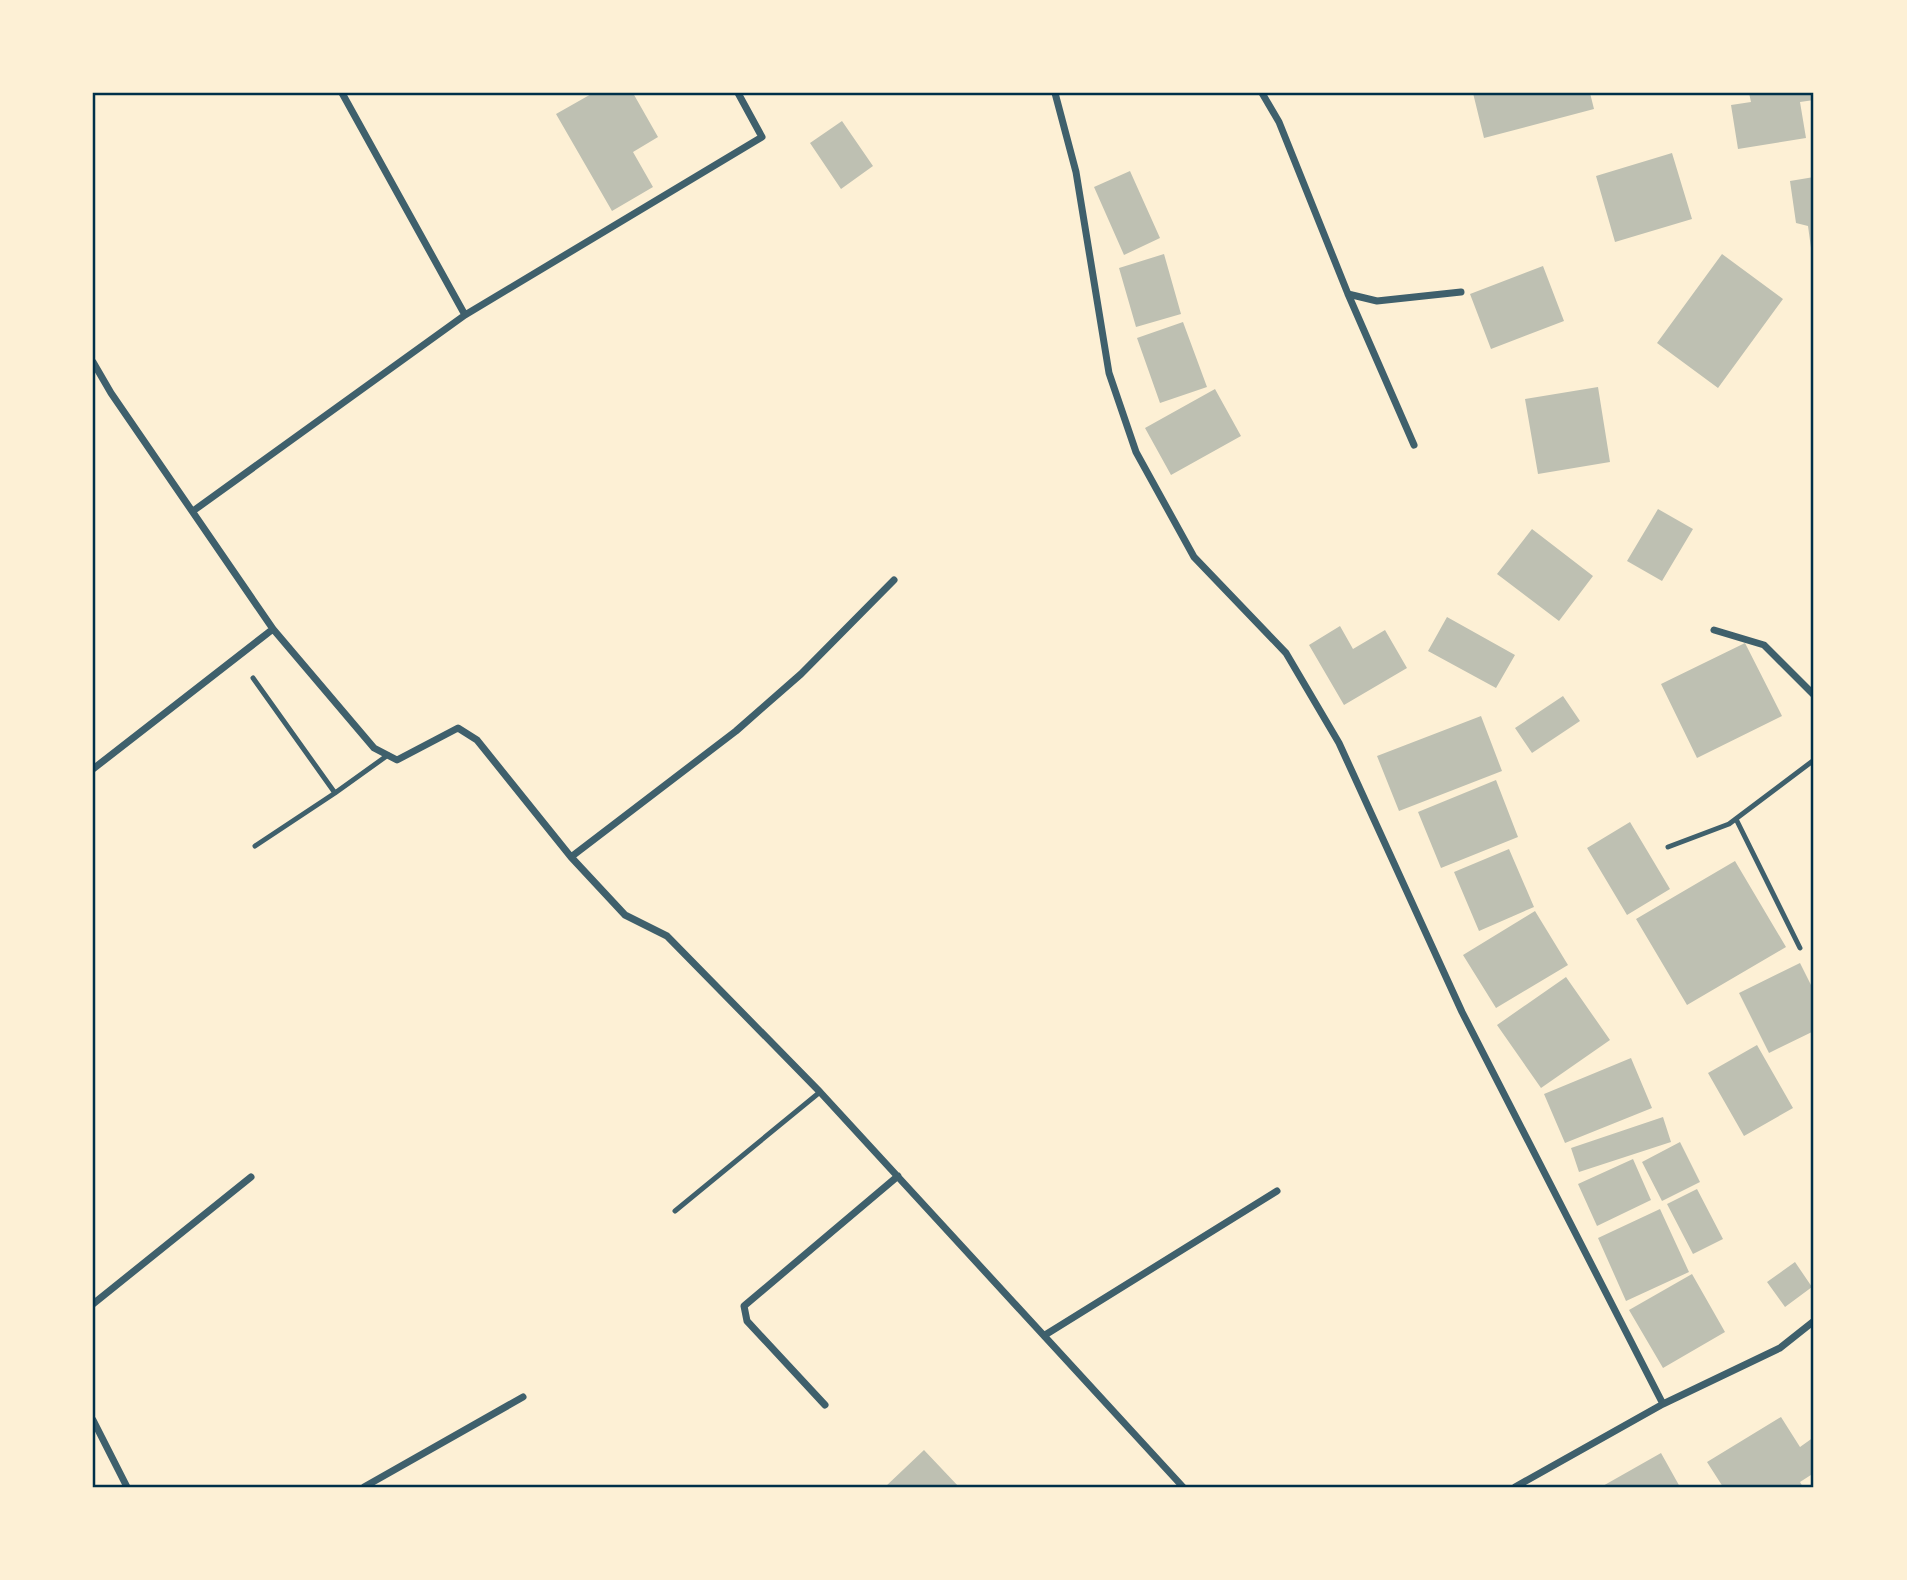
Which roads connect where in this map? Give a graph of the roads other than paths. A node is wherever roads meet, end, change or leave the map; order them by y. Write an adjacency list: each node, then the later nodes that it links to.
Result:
1 (342, 93): 7 (street)
2 (738, 93): 7 (street)
3 (1055, 93): 34 (street)
4 (1262, 93): 6 (street)
5 (1461, 292): 6 (street)
6 (1348, 293): 9 (street)
7 (464, 315): 10 (street)
8 (93, 362): 10 (street)
9 (1414, 445)
10 (193, 511): 12 (street)
11 (894, 580): 23 (street)
12 (273, 629): 16 (street); 18 (street)
13 (1714, 630): 15 (street)
14 (253, 678): 19 (lane)
15 (1814, 695)
16 (388, 755): 19 (lane); 23 (street)
17 (1814, 760): 20 (lane)
18 (93, 769)
19 (335, 793): 21 (lane)
20 (1736, 819): 22 (lane); 24 (lane)
21 (255, 846)
22 (1668, 847)
23 (571, 857): 25 (street)
24 (1800, 948)
25 (820, 1092): 26 (street); 29 (lane)
26 (898, 1176): 32 (street); 35 (street)
27 (251, 1177): 30 (street)
28 (1277, 1191): 32 (street)
29 (675, 1211)
30 (93, 1304)
31 (1814, 1321): 34 (street)
32 (1045, 1335): 39 (street)
33 (523, 1397): 38 (street)
34 (1663, 1404): 40 (street)
35 (825, 1405)
36 (93, 1420): 37 (street)
37 (127, 1487)
38 (364, 1487)
39 (1183, 1487)
40 (1515, 1487)

